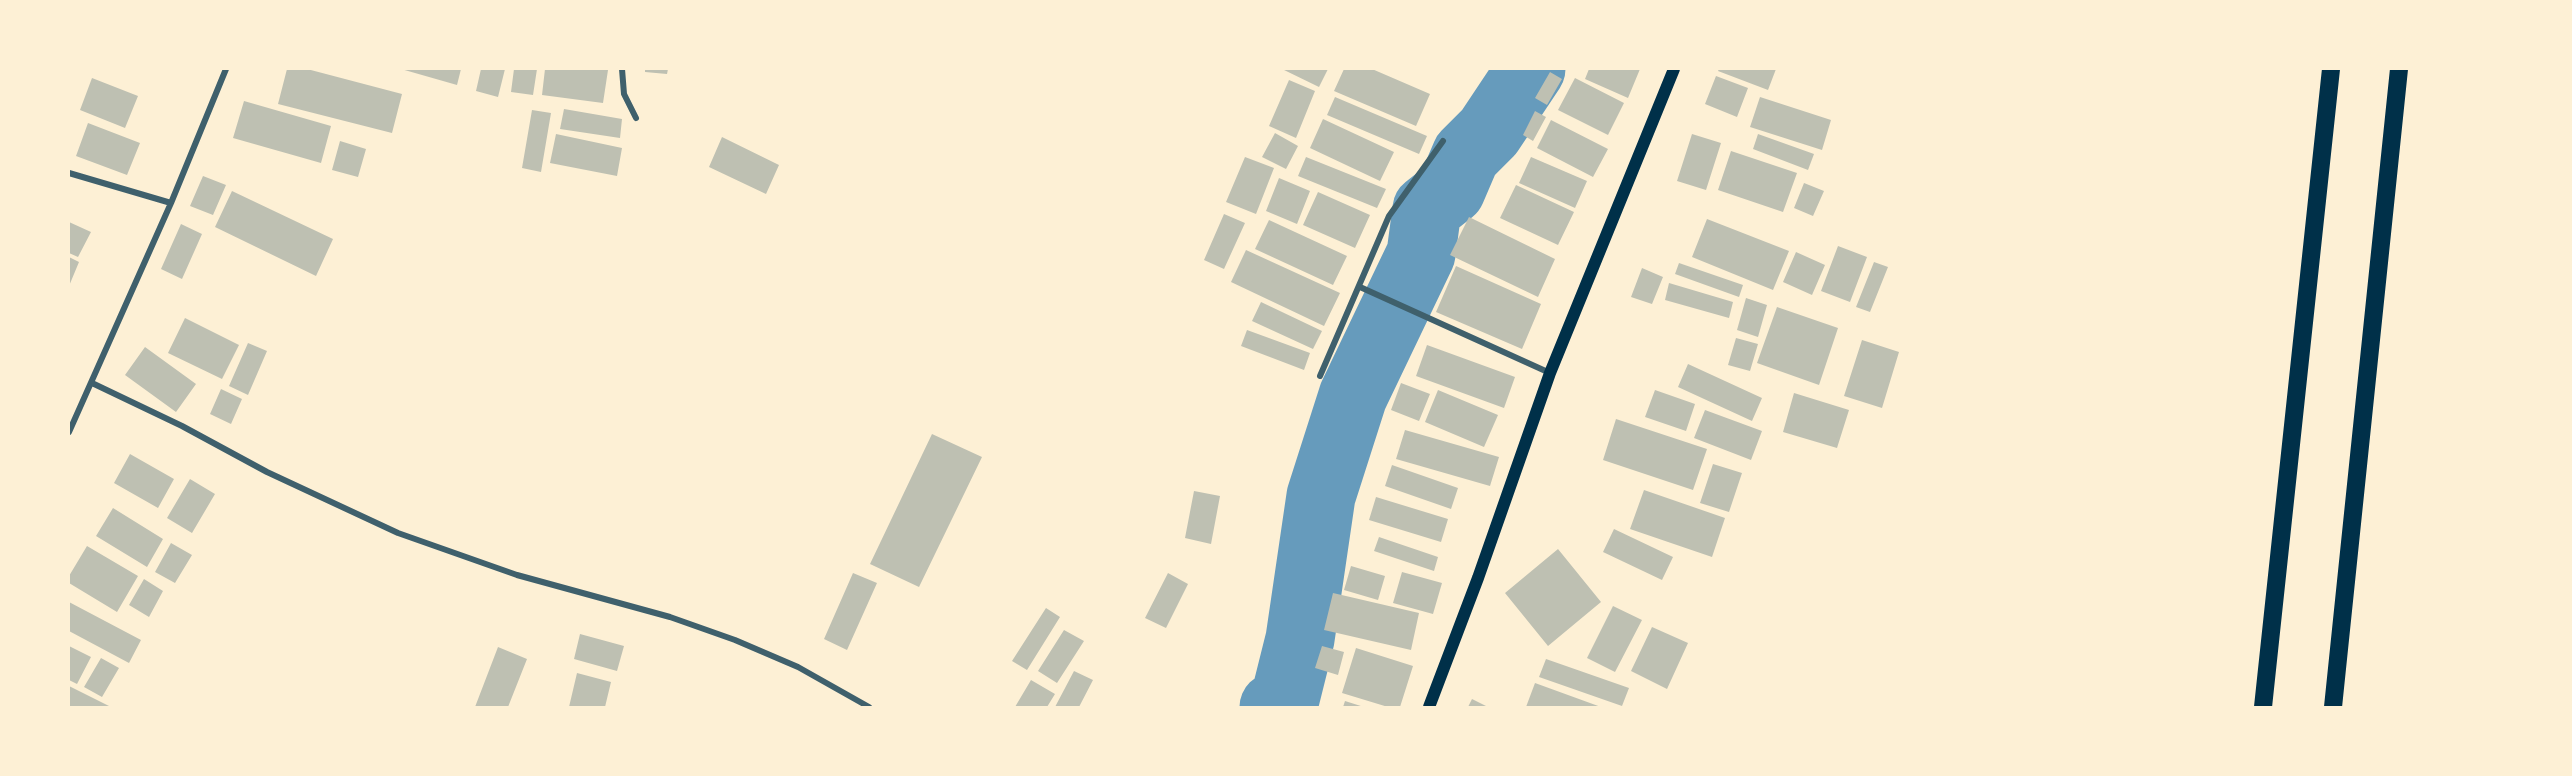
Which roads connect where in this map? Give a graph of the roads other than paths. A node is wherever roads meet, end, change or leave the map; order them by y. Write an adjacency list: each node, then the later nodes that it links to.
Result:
1 (226, 69): 9 (street)
2 (622, 69): 6 (street)
3 (1674, 69): 11 (main road)
4 (2331, 69): 17 (highway)
5 (2399, 69): 18 (highway)
6 (636, 118)
7 (1443, 141): 10 (street)
8 (69, 173): 9 (street)
9 (171, 203): 13 (street)
10 (1360, 286): 11 (street); 12 (street)
11 (1550, 373): 16 (main road)
12 (1320, 376)
13 (92, 383): 14 (street); 15 (street)
14 (69, 432)
15 (869, 707)
16 (1429, 707)
17 (2263, 707)
18 (2333, 707)

